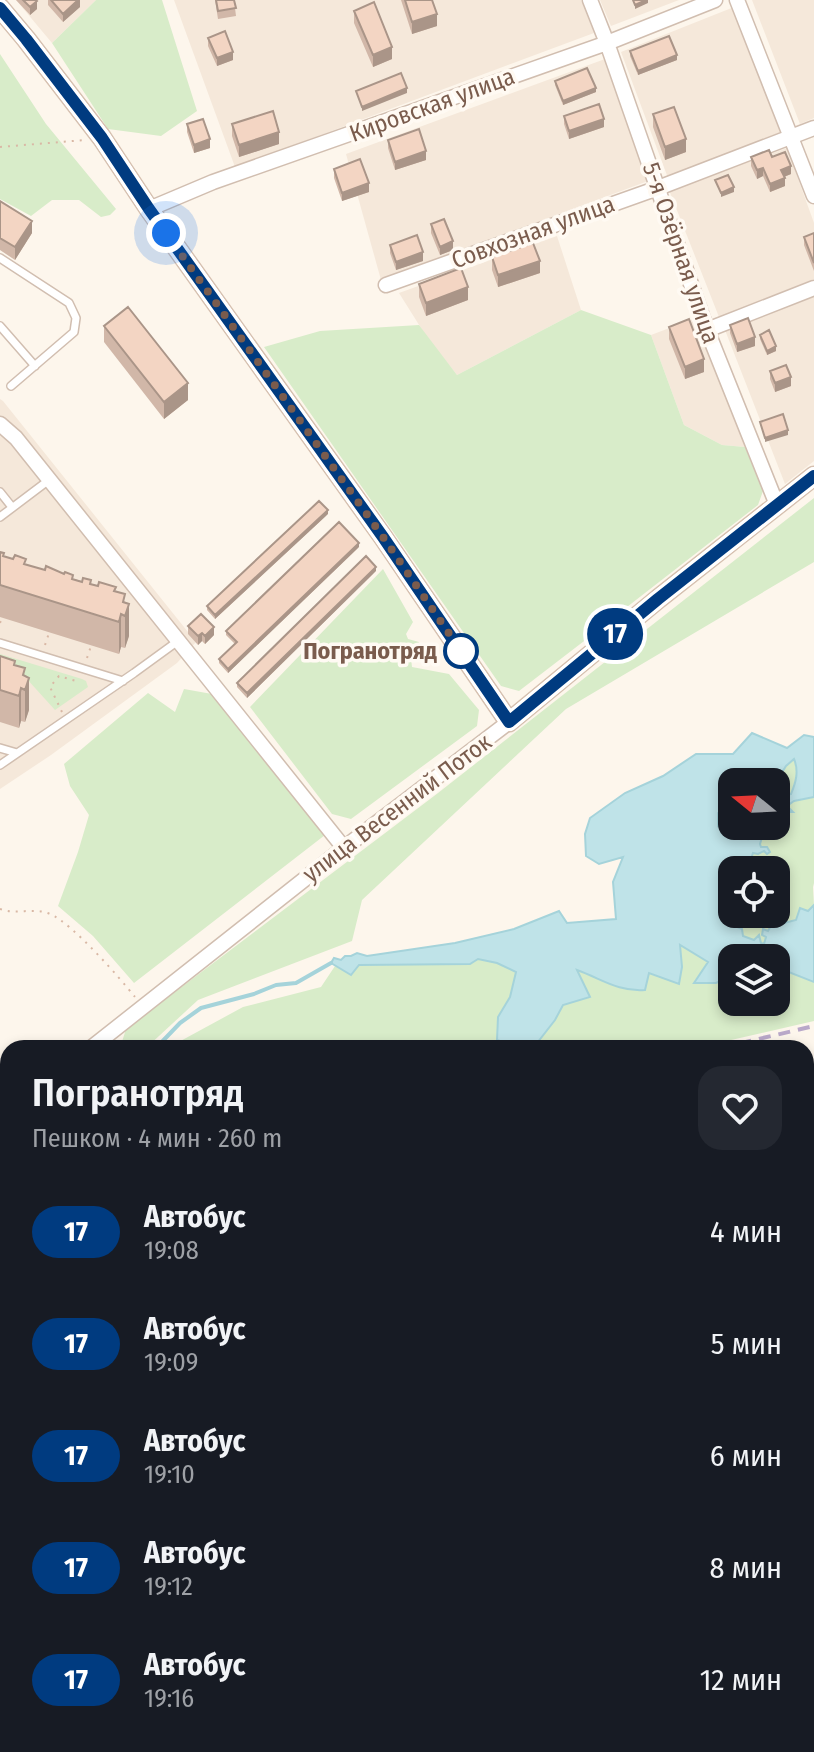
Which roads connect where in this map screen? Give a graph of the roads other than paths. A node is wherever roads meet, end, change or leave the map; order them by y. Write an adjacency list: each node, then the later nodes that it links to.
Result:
1 (590, 0): 5 (street, 5-я Озёрная улица)
2 (715, 0): 5 (street, Кировская улица)
3 (737, 0): 7 (street)
4 (0, 8): 10 (street)
5 (607, 43): 8 (street, 5-я Озёрная улица); 10 (street, Кировская улица)
6 (814, 128): 7 (street, Совхозная улица)
7 (790, 137): 8 (street, Совхозная улица); 9 (street)
8 (658, 188): 12 (street, Совхозная улица); 15 (street, 5-я Озёрная улица)
9 (814, 196)
10 (149, 209): 28 (street)
11 (0, 258): 16 (lane)
12 (386, 285)
13 (814, 288): 15 (street)
14 (0, 326): 16 (lane)
15 (707, 330): 22 (street, 5-я Озёрная улица)
16 (35, 366): 17 (lane)
17 (11, 386)
18 (0, 424): 20 (street)
19 (814, 476): 22 (street, улица Весенний Поток)
20 (49, 480): 23 (lane); 25 (street)
21 (0, 492): 23 (lane)
22 (777, 505): 28 (street, улица Весенний Поток)
23 (12, 507): 24 (lane)
24 (0, 517)
25 (178, 641): 27 (lane); 32 (street)
26 (0, 643): 27 (lane)
27 (123, 681): 30 (lane)
28 (509, 722): 32 (street, улица Весенний Поток)
29 (0, 748): 30 (lane)
30 (17, 753): 31 (lane)
31 (0, 765)
32 (344, 848): 33 (street, улица Весенний Поток)
33 (101, 1040)

